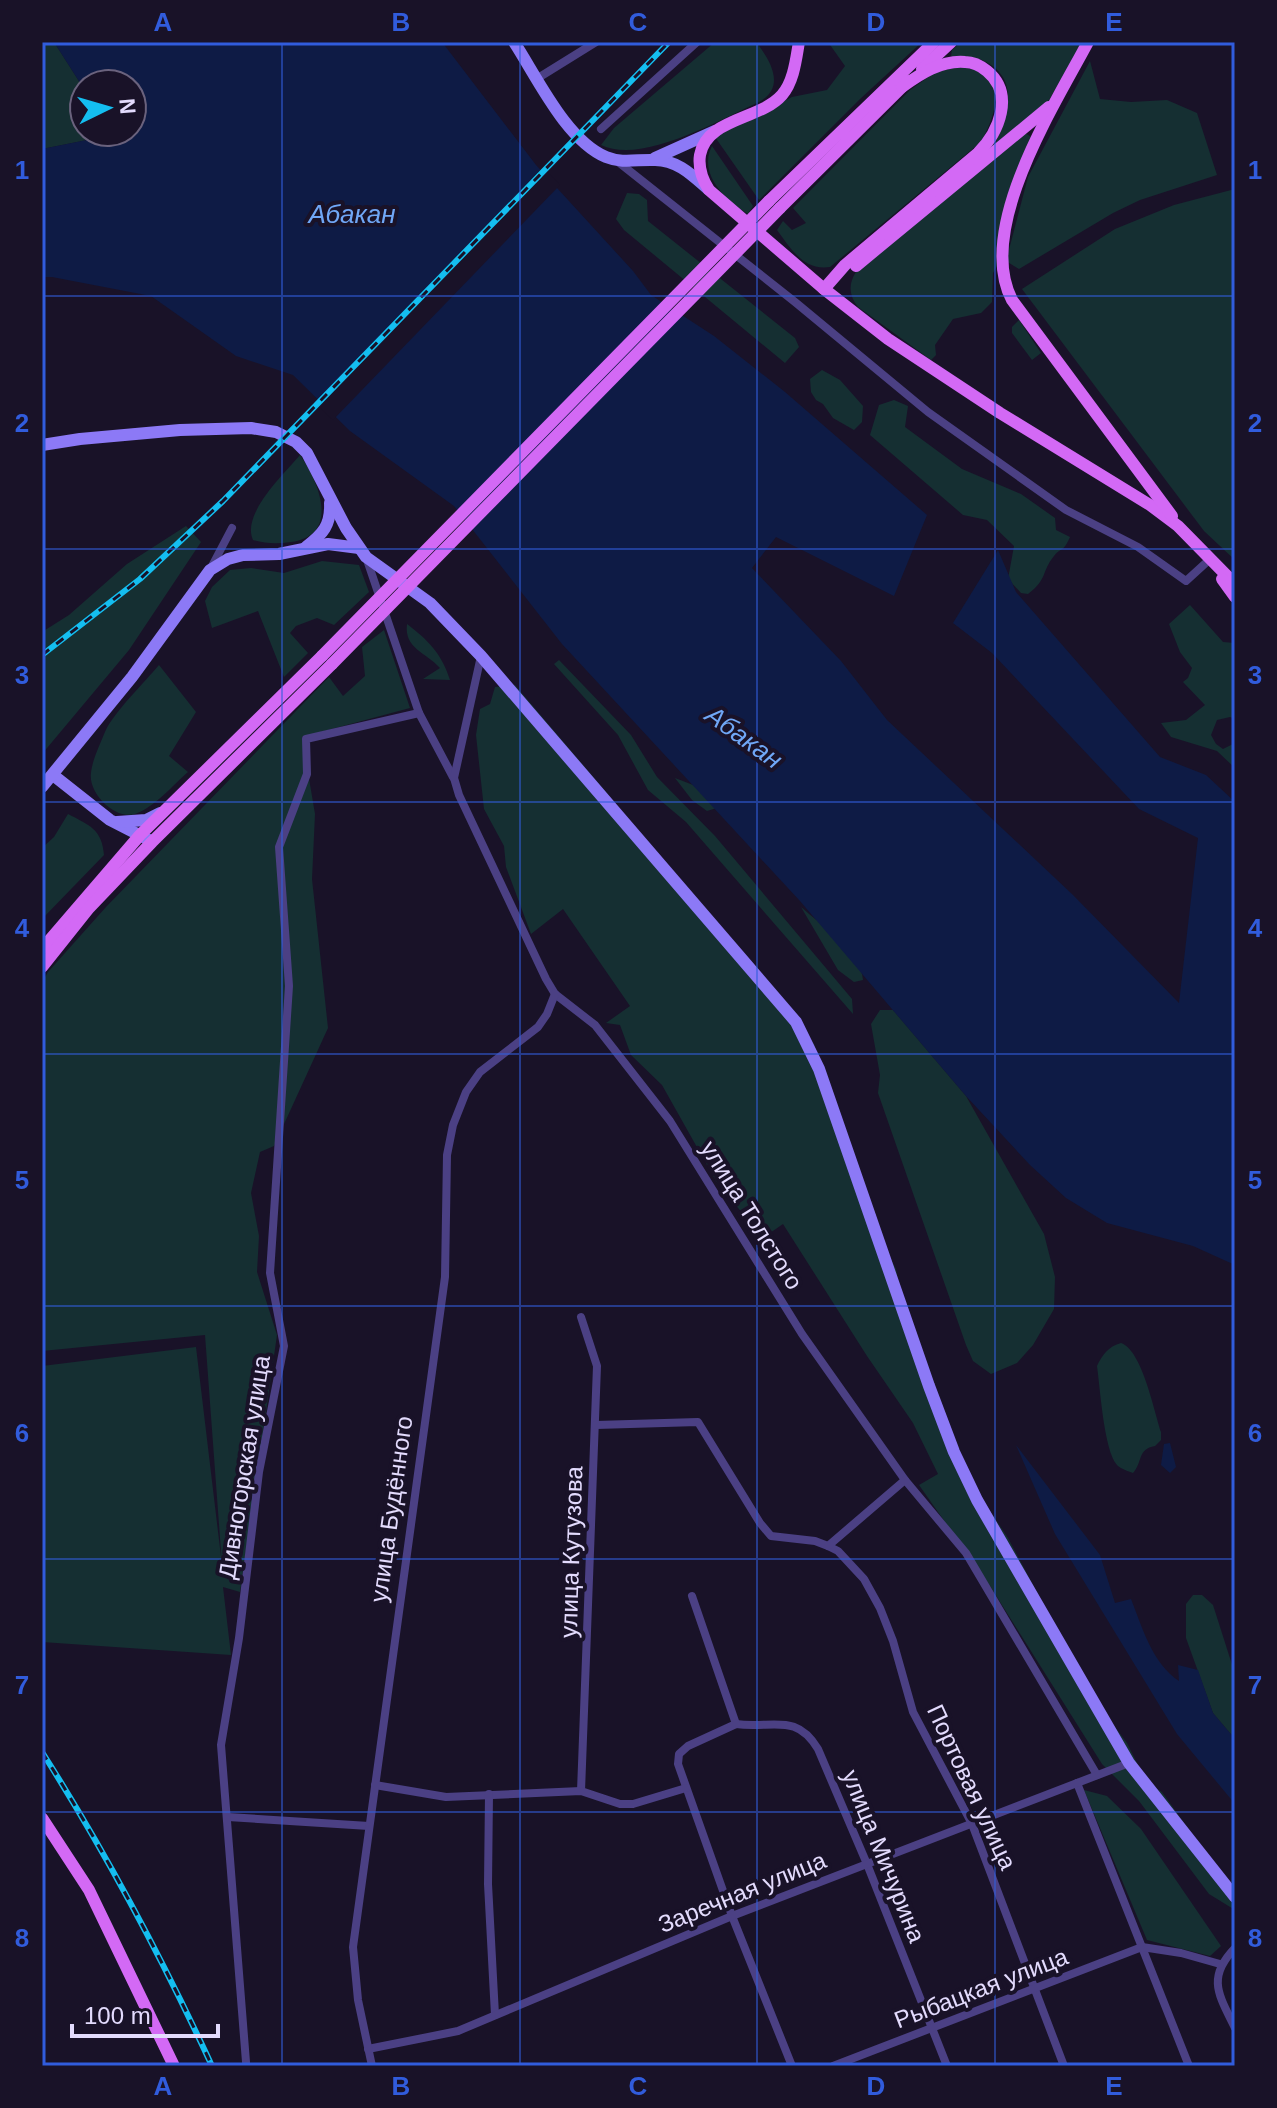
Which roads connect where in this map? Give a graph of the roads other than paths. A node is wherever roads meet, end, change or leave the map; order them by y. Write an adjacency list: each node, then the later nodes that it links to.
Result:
1 (514, 42): 8 (street)
2 (596, 42): 8 (street)
3 (697, 42): 11 (street)
4 (799, 42): 12 (main road)
5 (934, 42): 16 (main road)
6 (951, 42): 9 (main road)
7 (1088, 42): 10 (main road)
8 (538, 78): 14 (street)
9 (902, 87): 16 (main road); 17 (main road)
10 (1063, 90): 17 (main road); 21 (main road)
11 (601, 129)
12 (717, 130): 13 (street); 15 (main road)
13 (652, 159): 14 (street); 15 (street)
14 (616, 160): 24 (street)
15 (709, 190): 17 (main road)
16 (774, 205): 29 (main road, bridge)
17 (824, 289): 21 (main road)
18 (42, 445): 19 (street)
19 (330, 499): 22 (street); 23 (street)
20 (232, 528): 25 (street)
21 (1189, 537): 24 (main road)
22 (303, 549): 23 (street); 25 (street)
23 (362, 553): 28 (street); 30 (street, улица Толстого)
24 (1209, 560): 26 (main road); 27 (main road)
25 (210, 570): 31 (street)
26 (1235, 584)
27 (1235, 597)
28 (481, 656): 32 (street); 46 (street)
29 (327, 660): 34 (main road); 36 (main road)
30 (419, 713): 32 (street, улица Толстого); 53 (street, Дивногорская улица)
31 (53, 775): 33 (street); 35 (street)
32 (454, 778): 39 (street, улица Толстого)
33 (42, 787)
34 (170, 807): 35 (street); 36 (main road)
35 (110, 820): 36 (street)
36 (146, 839): 37 (main road); 38 (main road)
37 (42, 949)
38 (42, 967)
39 (555, 994): 42 (street, улица Толстого); 49 (street, улица Будённого)
40 (581, 1317): 41 (street, улица Кутузова)
41 (596, 1425): 43 (street, Портовая улица); 51 (street, улица Кутузова)
42 (905, 1480): 43 (street); 47 (street, улица Толстого)
43 (828, 1546): 55 (street, Портовая улица)
44 (692, 1596): 45 (street)
45 (736, 1724): 50 (street); 57 (street, улица Мичурина)
46 (1129, 1763): 47 (street, Заречная улица); 58 (street)
47 (1097, 1775): 48 (street, Заречная улица)
48 (1077, 1783): 55 (street, Заречная улица); 60 (street)
49 (375, 1785): 52 (street); 56 (street, улица Будённого)
50 (686, 1788): 51 (street); 59 (street)
51 (581, 1791): 52 (street)
52 (489, 1794): 64 (street)
53 (228, 1817): 56 (street); 68 (street, Дивногорская улица)
54 (42, 1818): 69 (main road)
55 (972, 1824): 57 (street, Заречная улица); 63 (street, Портовая улица)
56 (369, 1826): 67 (street, улица Будённого)
57 (867, 1864): 59 (street, Заречная улица); 65 (street, улица Мичурина)
58 (1235, 1897)
59 (732, 1916): 64 (street, Заречная улица); 71 (street)
60 (1142, 1947): 62 (street); 63 (street, Рыбацкая улица); 75 (street)
61 (1235, 1948): 62 (street)
62 (1220, 1964): 66 (street)
63 (1035, 1988): 65 (street, Рыбацкая улица); 74 (street, Портовая улица)
64 (495, 2015): 67 (street, Заречная улица)
65 (932, 2028): 72 (street, Рыбацкая улица); 73 (street, улица Мичурина)
66 (1235, 2028)
67 (368, 2049): 70 (street, улица Будённого)
68 (246, 2062)
69 (174, 2066)
70 (372, 2066)
71 (792, 2066)
72 (833, 2066)
73 (947, 2066)
74 (1064, 2066)
75 (1189, 2066)

